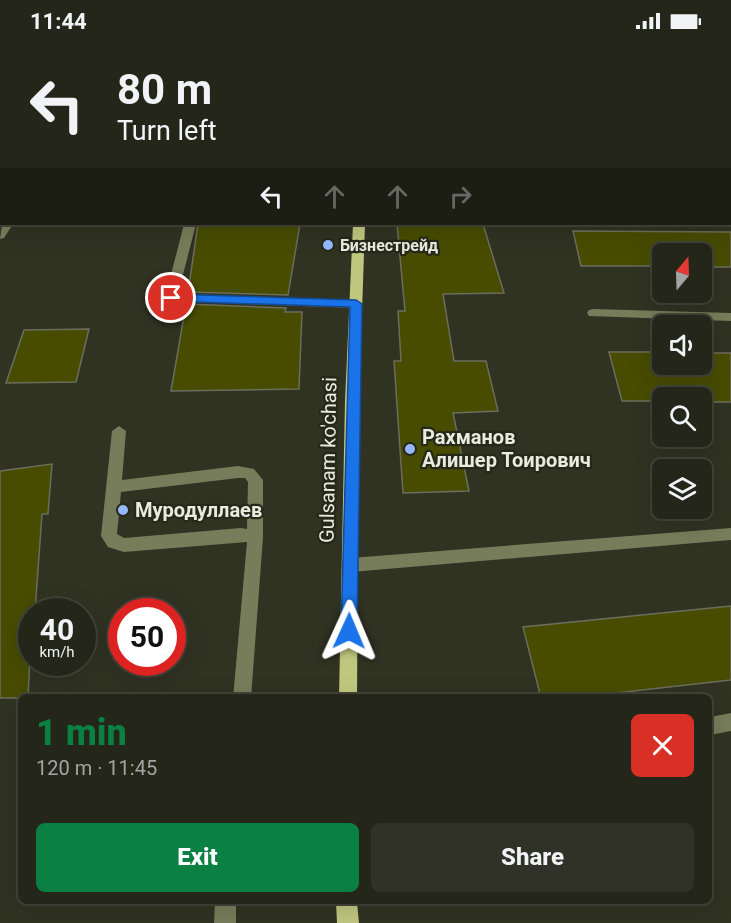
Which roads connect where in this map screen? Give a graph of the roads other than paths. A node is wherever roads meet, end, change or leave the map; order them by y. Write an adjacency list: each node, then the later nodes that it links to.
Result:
1 (190, 225): 3 (lane)
2 (359, 225): 3 (main road, Gulsanam ko'chasi)
3 (356, 304): 10 (main road, Gulsanam ko'chasi)
4 (592, 314): 5 (lane)
5 (731, 317)
6 (119, 431): 7 (lane)
7 (114, 487): 9 (lane); 9 (lane)
8 (731, 534): 10 (lane)
9 (255, 537): 11 (lane)
10 (351, 565): 12 (main road, Gulsanam ko'chasi)
11 (242, 694)
12 (348, 694)
13 (731, 722): 14 (lane)
14 (712, 726)
15 (226, 904): 17 (lane)
16 (347, 904): 18 (main road)
17 (225, 923)
18 (348, 923)

